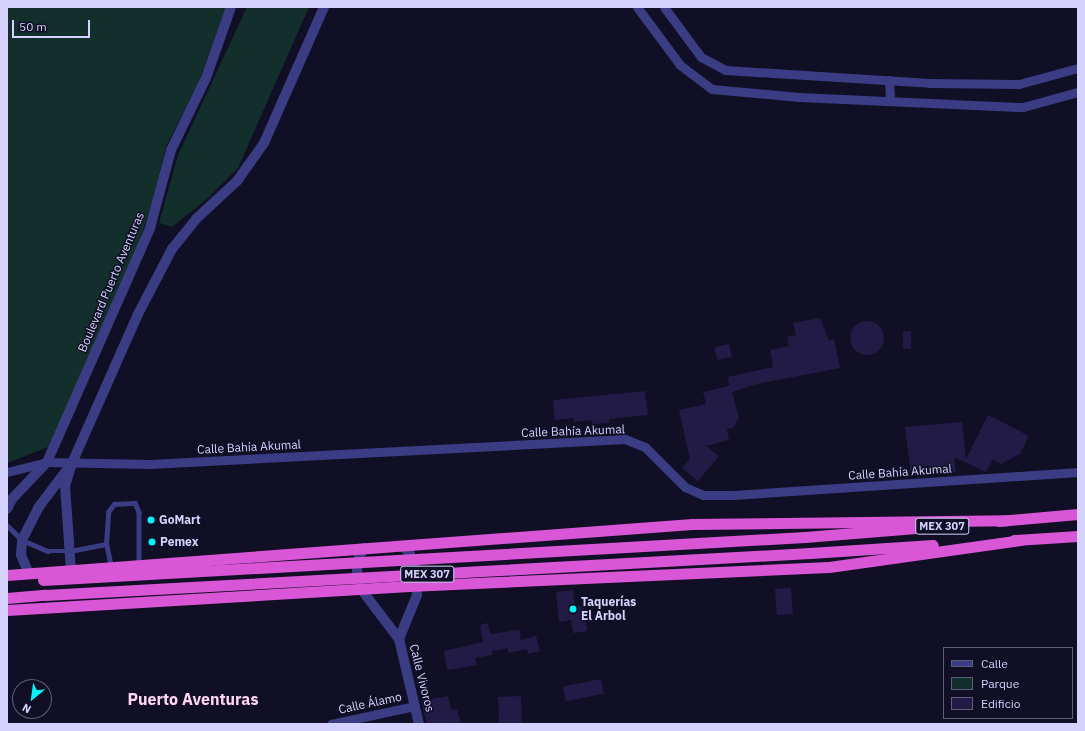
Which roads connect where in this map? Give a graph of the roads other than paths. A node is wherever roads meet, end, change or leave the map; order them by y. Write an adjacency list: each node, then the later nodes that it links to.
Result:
1 (231, 7): 9 (street, Boulevard Puerto Aventuras)
2 (324, 7): 10 (street)
3 (637, 7): 8 (street)
4 (664, 7): 6 (street)
5 (1078, 68): 6 (street)
6 (889, 80): 8 (street)
7 (1078, 92): 8 (street)
8 (890, 100)
9 (47, 462): 10 (street, Calle Bahía Akumal); 11 (street, Calle Bahía Akumal); 13 (street, Boulevard Puerto Aventuras)
10 (72, 463): 12 (street, Calle Bahía Akumal); 18 (street); 23 (street)
11 (7, 472)
12 (1078, 472)
13 (7, 509)
14 (1078, 514): 15 (highway, MEX 307)
15 (1006, 520): 21 (highway); 29 (highway, MEX 307, bridge)
16 (7, 525): 18 (lane)
17 (1078, 536): 19 (highway, MEX 307)
18 (22, 540): 23 (lane); 27 (street)
19 (1020, 540): 30 (highway); 32 (highway, MEX 307, bridge)
20 (106, 544): 23 (lane); 24 (lane); 25 (lane)
21 (403, 546): 22 (highway); 30 (street)
22 (364, 548): 24 (highway); 31 (street)
23 (70, 550): 26 (street)
24 (139, 566): 25 (highway)
25 (112, 568): 26 (highway)
26 (72, 571): 27 (highway)
27 (29, 574): 28 (highway)
28 (7, 575)
29 (7, 582)
30 (417, 586): 31 (highway); 34 (street)
31 (361, 589): 33 (highway); 34 (street)
32 (7, 598)
33 (7, 610)
34 (399, 639): 35 (street, Calle Vivoros)
35 (415, 706): 36 (street, Calle Álamo); 37 (street, Calle Vivoros)
36 (331, 724)
37 (420, 724)

